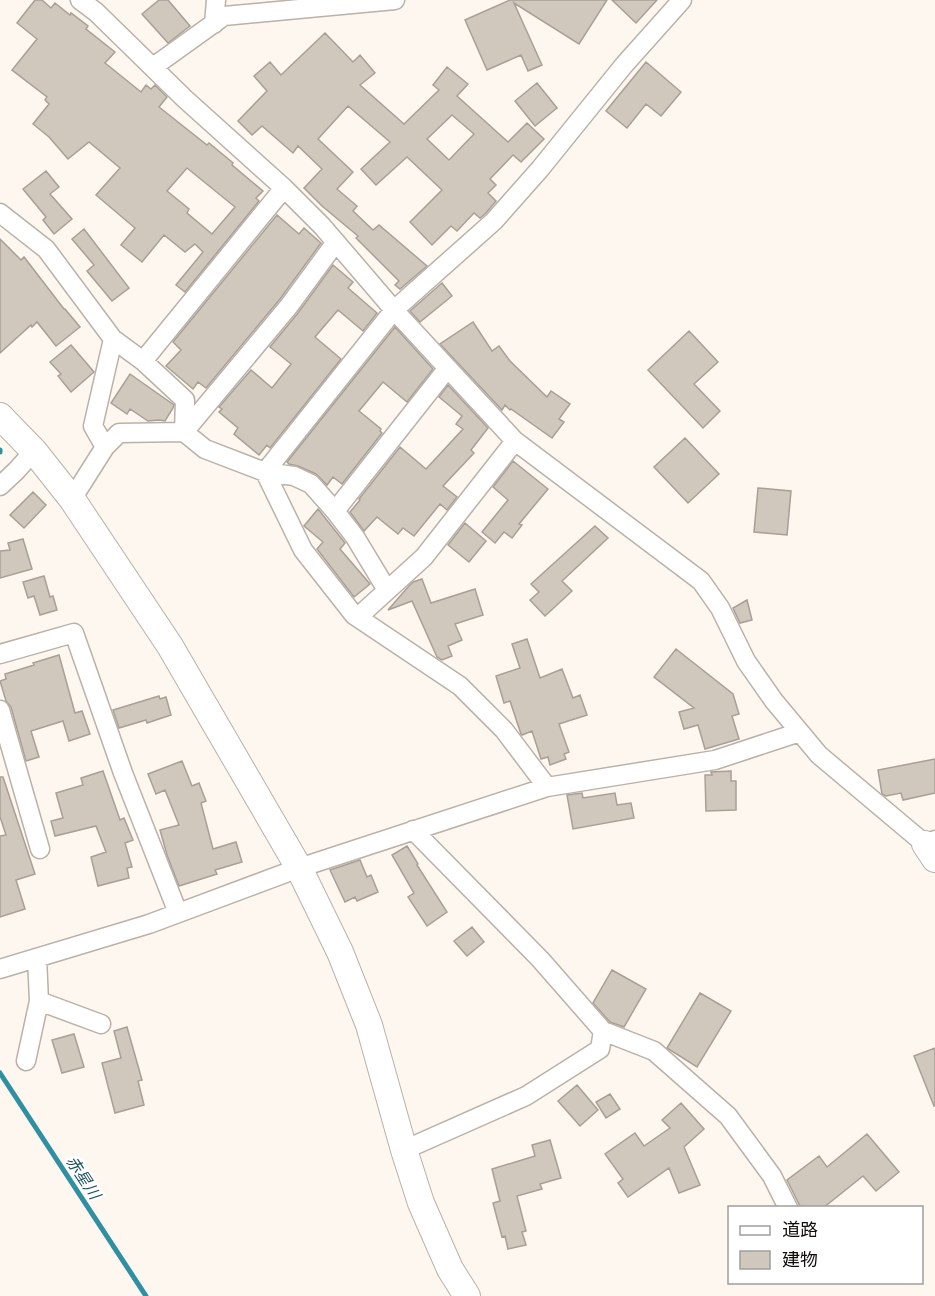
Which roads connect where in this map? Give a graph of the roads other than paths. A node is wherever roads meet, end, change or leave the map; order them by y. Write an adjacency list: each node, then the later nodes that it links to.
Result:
1 (80, 0): 6 (street)
2 (216, 0): 5 (street)
3 (386, 0): 5 (street)
4 (681, 0): 10 (street)
5 (214, 24): 6 (street)
6 (153, 67): 7 (street)
7 (284, 188): 9 (street); 12 (street)
8 (0, 213): 11 (street)
9 (336, 242): 10 (street); 15 (street)
10 (394, 310): 13 (street); 19 (street)
11 (113, 339): 12 (street); 17 (street)
12 (143, 361): 15 (street)
13 (447, 369): 16 (street); 22 (street)
14 (0, 416): 18 (street)
15 (184, 432): 17 (street); 19 (street)
16 (515, 441): 23 (street); 27 (street)
17 (105, 447): 21 (street)
18 (34, 451): 20 (street); 21 (street)
19 (265, 472): 22 (street); 24 (street)
20 (0, 486)
21 (72, 499): 32 (street)
22 (335, 511): 23 (street)
23 (387, 590): 24 (street)
24 (358, 617): 28 (street)
25 (0, 654): 33 (street)
26 (0, 710): 31 (street)
27 (800, 732): 28 (street); 30 (street)
28 (547, 787): 29 (street)
29 (413, 830): 32 (street); 38 (street)
30 (932, 848)
31 (40, 849)
32 (299, 868): 33 (street); 40 (street)
33 (178, 913): 34 (street)
34 (37, 958): 35 (street); 36 (street)
35 (0, 969)
36 (39, 1001): 37 (street); 39 (street)
37 (101, 1024)
38 (603, 1031): 40 (street); 41 (street)
39 (26, 1061)
40 (404, 1150): 42 (street)
41 (787, 1206)
42 (467, 1296)

